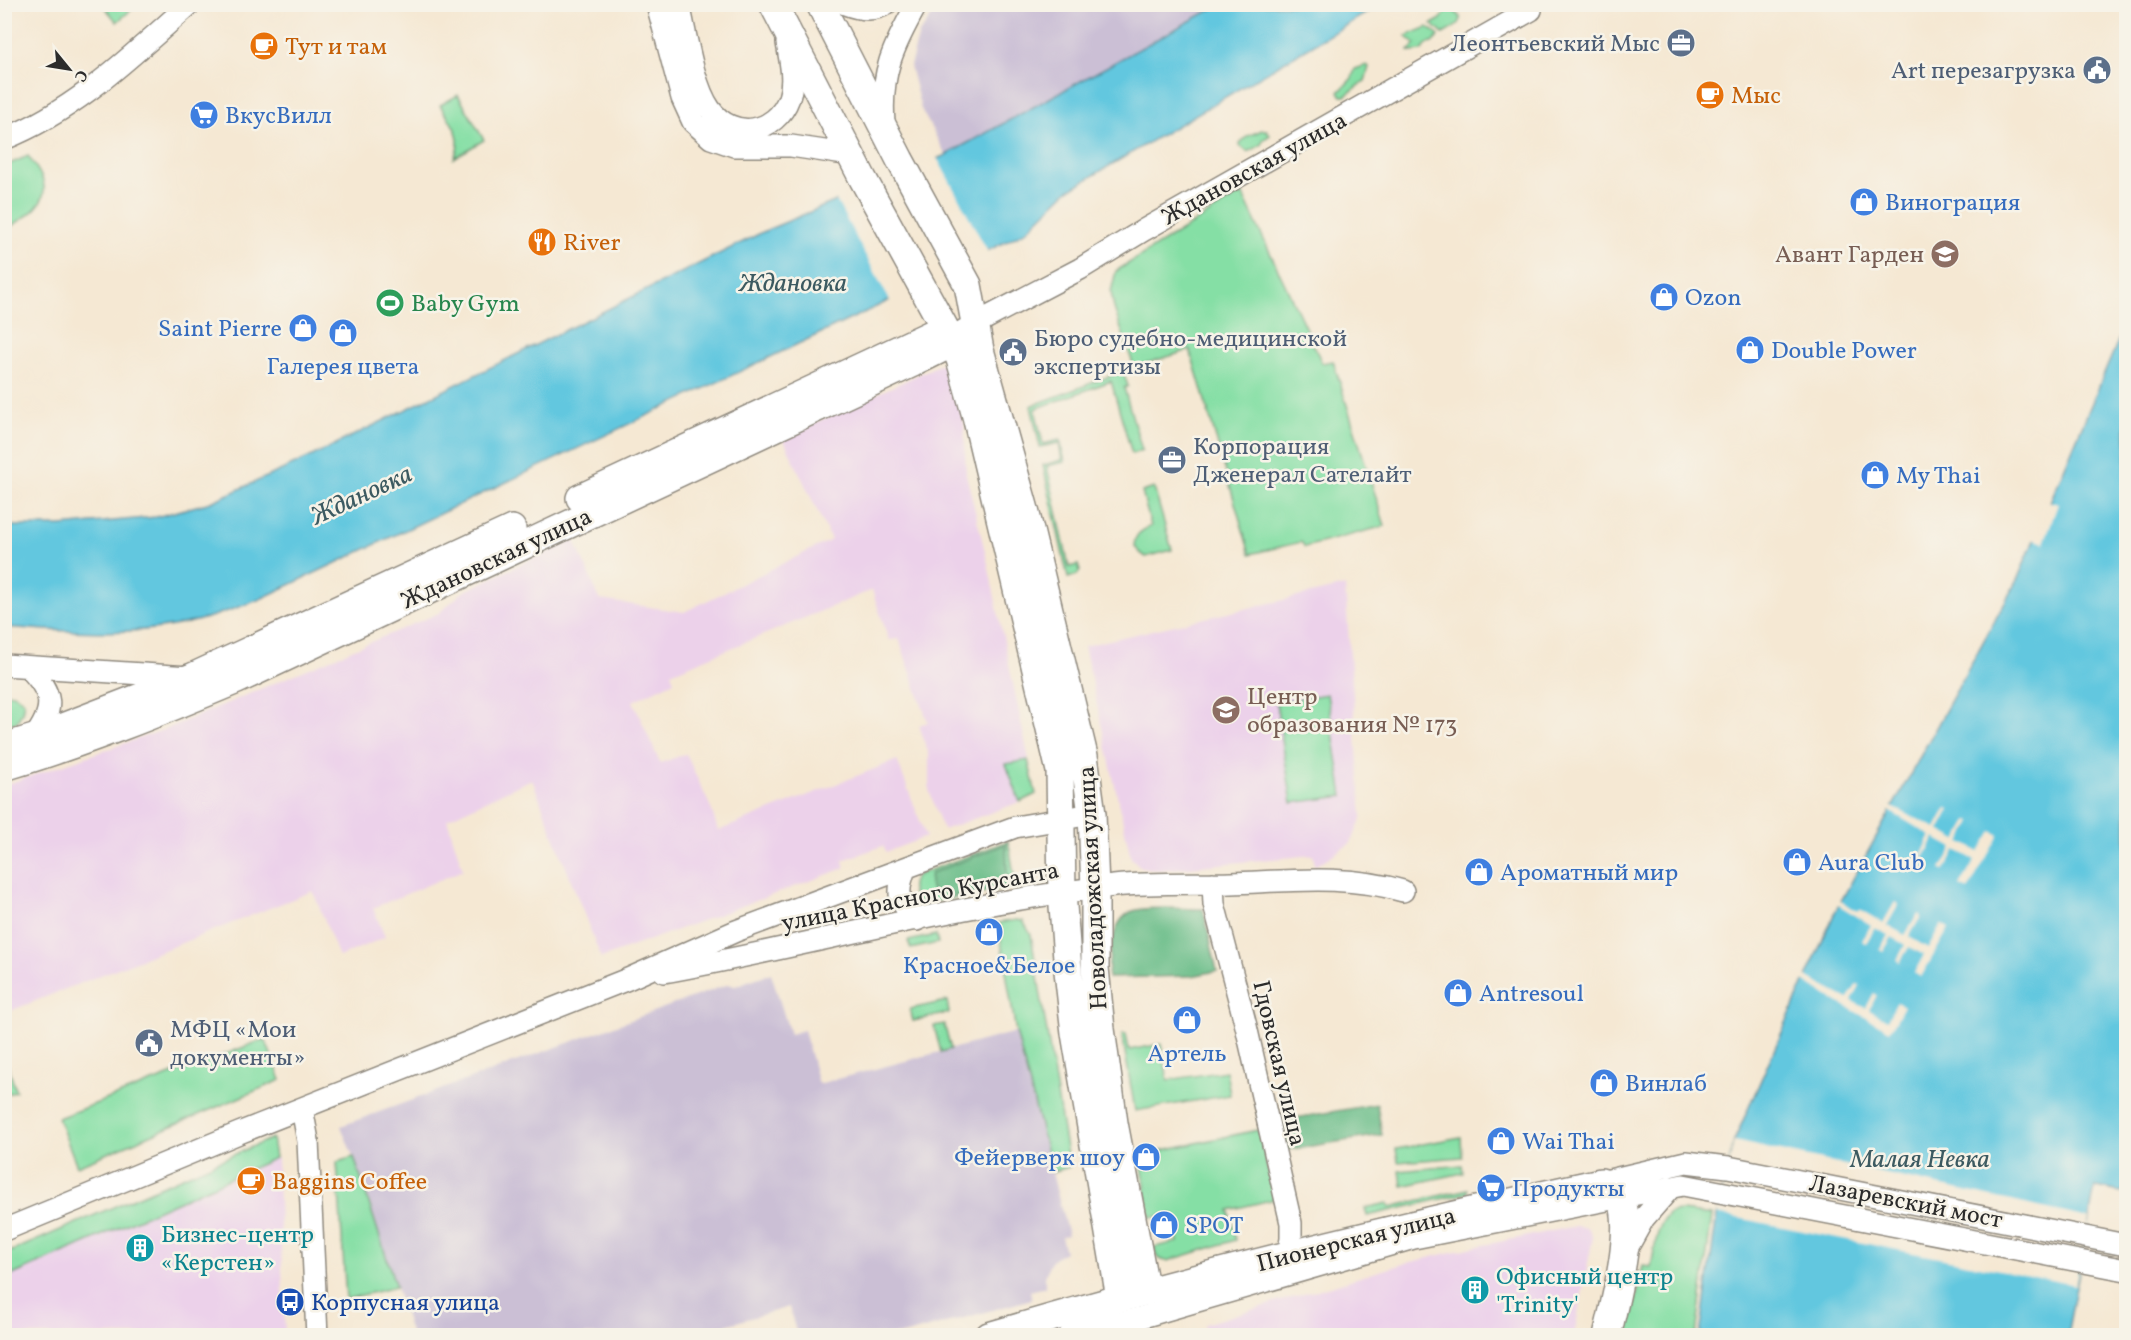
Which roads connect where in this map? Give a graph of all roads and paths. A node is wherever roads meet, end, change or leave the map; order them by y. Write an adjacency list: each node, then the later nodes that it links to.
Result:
1 (190, 4): 11 (street)
2 (657, 4): 12 (street)
3 (679, 4): 9 (street)
4 (820, 4): 10 (main road, Новоладожская улица)
5 (844, 4): 6 (street)
6 (886, 4)
7 (916, 4): 10 (street)
8 (1531, 10): 13 (street, Ждановская улица)
9 (778, 15): 12 (main road, Новоладожская улица)
10 (884, 130): 13 (main road, Новоладожская улица)
11 (4, 139)
12 (851, 155): 14 (main road, Новоладожская улица)
13 (975, 324): 14 (main road, Ждановская улица); 21 (main road, Новоладожская улица)
14 (943, 325): 17 (main road, Ждановская улица); 20 (main road, Ждановская улица); 22 (main road, Новоладожская улица)
15 (4, 665): 16 (street)
16 (28, 666): 17 (street); 18 (street)
17 (192, 677): 18 (main road, Ждановская улица)
18 (34, 738): 19 (main road, Ждановская улица)
19 (4, 747)
20 (4, 767)
21 (1092, 814): 22 (street, улица Красного Курсанта); 25 (main road, Новоладожская улица)
22 (1062, 817): 23 (street, улица Красного Курсанта); 27 (main road, Новоладожская улица)
23 (905, 869): 28 (street); 29 (street, улица Красного Курсанта)
24 (1213, 883): 25 (street, улица Красного Курсанта); 26 (street, улица Красного Курсанта); 35 (street, Гдовская улица)
25 (1095, 888): 27 (street, улица Красного Курсанта); 38 (main road, Новоладожская улица)
26 (1403, 891)
27 (1062, 893): 28 (street, улица Красного Курсанта); 38 (main road, Новоладожская улица)
28 (917, 920): 29 (street, улица Красного Курсанта)
29 (628, 979): 30 (street, улица Красного Курсанта)
30 (302, 1108): 33 (street, улица Красного Курсанта); 39 (street)
31 (1671, 1187): 32 (street, Лазаревский мост); 36 (street); 37 (street, Лазаревский мост)
32 (1611, 1190): 34 (street, Лазаревский мост); 35 (main road, Пионерская улица); 36 (main road); 38 (street, Пионерская улица)
33 (4, 1230)
34 (2127, 1245)
35 (1288, 1255): 38 (main road, Пионерская улица)
36 (1623, 1256): 42 (main road)
37 (2127, 1270)
38 (1135, 1303): 40 (main road, Пионерская улица); 41 (street, Пионерская улица)
39 (317, 1335)
40 (989, 1335)
41 (1069, 1335)
42 (1607, 1335)

